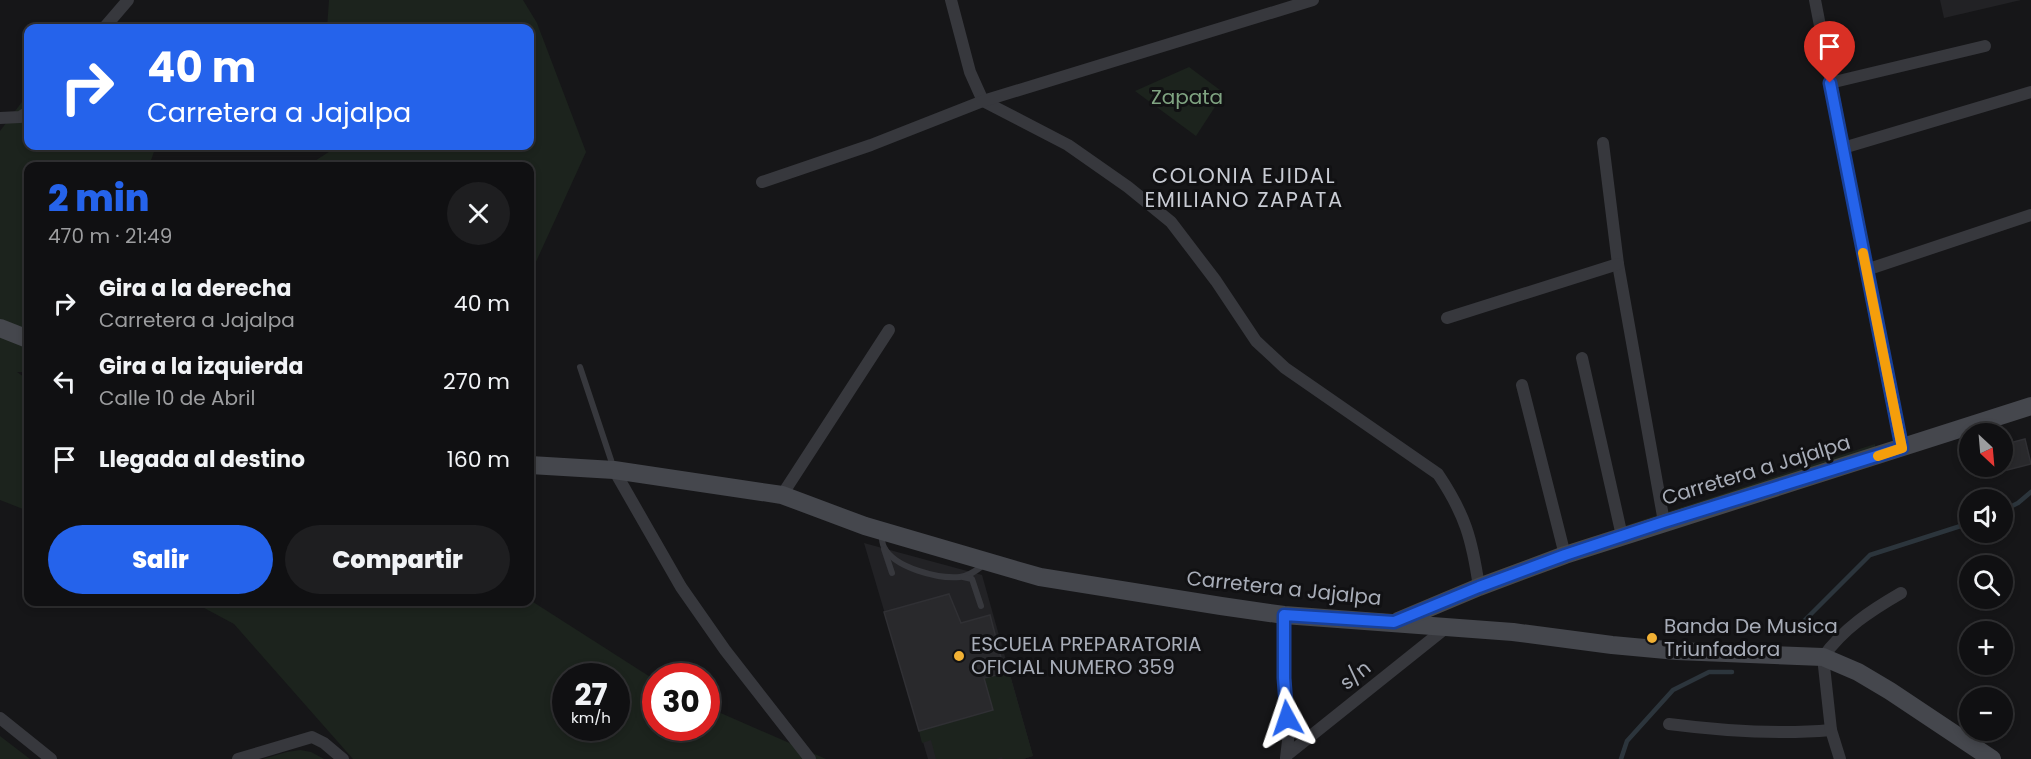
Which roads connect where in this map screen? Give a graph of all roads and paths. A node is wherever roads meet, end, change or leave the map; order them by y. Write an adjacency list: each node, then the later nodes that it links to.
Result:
1 (128, 0): 5 (street)
2 (951, 0): 9 (street)
3 (1313, 0): 9 (street)
4 (1815, 0): 7 (street)
5 (107, 24)
6 (1985, 46): 7 (street)
7 (1830, 83): 13 (street)
8 (2031, 92): 13 (street)
9 (983, 101): 14 (street); 38 (street)
10 (24, 114): 11 (street)
11 (0, 118)
12 (1603, 143): 16 (street)
13 (1844, 148): 17 (street)
14 (762, 182)
15 (2031, 215): 17 (street)
16 (1618, 264): 18 (street); 30 (street)
17 (1866, 270): 26 (street)
18 (1447, 318)
19 (0, 328): 21 (street)
20 (889, 330): 29 (street)
21 (24, 337)
22 (1582, 358): 32 (street)
23 (580, 367): 28 (lane)
24 (1522, 385): 34 (street)
25 (2031, 406): 26 (street, Carretera a Jajalpa)
26 (1902, 448): 30 (street, Carretera a Jajalpa)
27 (534, 465): 28 (street, Carretera a Jajalpa)
28 (617, 470): 29 (street, Carretera a Jajalpa); 52 (street)
29 (782, 495): 31 (street, Carretera a Jajalpa)
30 (1664, 522): 32 (street, Carretera a Jajalpa)
31 (880, 530): 33 (lane); 35 (street, Carretera a Jajalpa)
32 (1622, 536): 34 (street, Carretera a Jajalpa)
33 (884, 548): 36 (lane); 37 (lane)
34 (1565, 555): 38 (street, Carretera a Jajalpa)
35 (989, 561): 37 (lane); 41 (street, Carretera a Jajalpa)
36 (892, 573)
37 (962, 577): 40 (lane)
38 (1479, 587): 42 (street, Carretera a Jajalpa)
39 (1901, 593): 44 (street)
40 (981, 606)
41 (1284, 615): 42 (street, Carretera a Jajalpa); 48 (street)
42 (1394, 622): 43 (street)
43 (1448, 626): 44 (street); 48 (street, s/n)
44 (1823, 657): 47 (street); 54 (street)
45 (0, 718): 49 (street)
46 (1669, 724): 47 (street)
47 (1831, 730): 53 (street)
48 (1286, 757)
49 (51, 759)
50 (238, 759): 51 (street)
51 (343, 759)
52 (810, 759)
53 (1840, 759)
54 (1992, 759)

